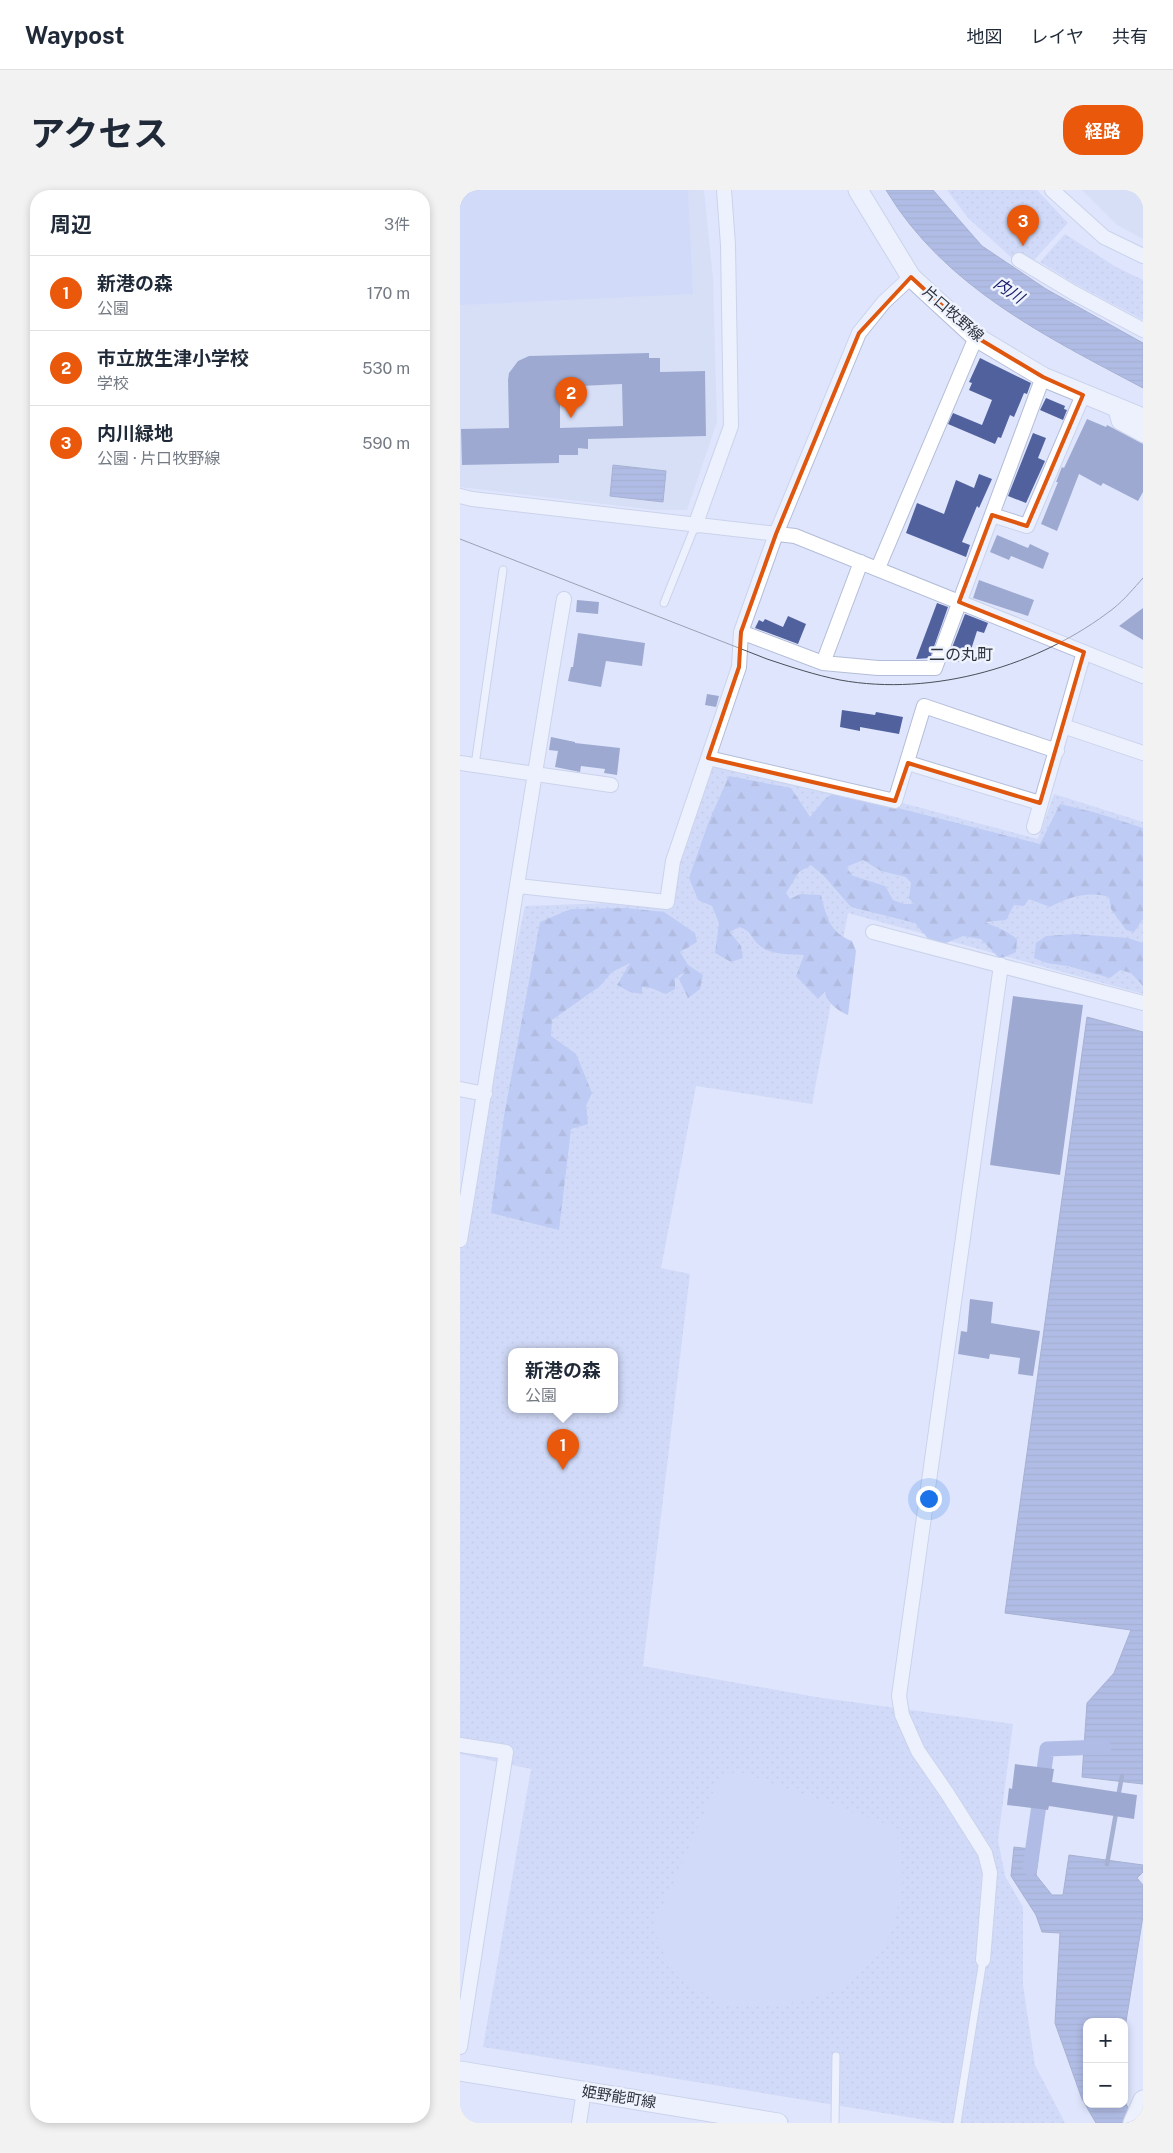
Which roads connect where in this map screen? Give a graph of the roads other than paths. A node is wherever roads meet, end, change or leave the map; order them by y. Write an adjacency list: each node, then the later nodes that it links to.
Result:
1 (724, 190): 16 (street)
2 (858, 190): 6 (main road, 片口牧野線)
3 (1052, 190): 4 (street)
4 (1143, 256)
5 (1019, 260): 7 (street)
6 (911, 277): 8 (main road, 片口牧野線); 17 (street)
7 (1143, 330)
8 (976, 337): 9 (main road, 片口牧野線); 19 (street)
9 (1043, 378): 10 (main road, 片口牧野線); 15 (street)
10 (1083, 395): 11 (main road, 片口牧野線); 15 (street)
11 (1114, 405): 12 (main road, 片口牧野線); 13 (street)
12 (1143, 418)
13 (1143, 435)
14 (460, 496): 16 (street)
15 (992, 515): 22 (street)
16 (695, 526): 17 (street); 23 (lane)
17 (776, 534): 18 (street); 24 (street)
18 (861, 562): 19 (street); 26 (street)
19 (878, 568): 22 (street)
20 (503, 570): 34 (lane)
21 (564, 599): 35 (street)
22 (959, 602): 25 (street); 26 (street)
23 (664, 603)
24 (741, 632): 26 (street); 31 (street)
25 (1084, 652): 27 (street); 28 (street)
26 (823, 663)
27 (1143, 676)
28 (1063, 726): 29 (street); 30 (street)
29 (1057, 751): 32 (street); 37 (street)
30 (1143, 753)
31 (708, 758): 32 (street); 39 (street)
32 (908, 763): 37 (street)
33 (460, 764): 34 (street)
34 (475, 766): 35 (street)
35 (534, 773): 36 (street); 39 (street)
36 (611, 785)
37 (1040, 803): 38 (street)
38 (1034, 827)
39 (518, 886): 44 (street)
40 (873, 932): 41 (street)
41 (1001, 965): 42 (street); 47 (street)
42 (1143, 1003)
43 (460, 1089): 44 (street)
44 (485, 1094): 45 (street)
45 (460, 1240)
46 (460, 1745): 48 (street)
47 (983, 1960): 56 (lane)
48 (460, 2048)
49 (836, 2056): 55 (lane)
50 (460, 2071): 51 (main road, 姫野能町線)
51 (584, 2091): 52 (main road, 姫野能町線); 53 (street)
52 (710, 2118): 54 (main road, 姫野能町線)
53 (579, 2123)
54 (778, 2123)
55 (835, 2123)
56 (957, 2123)

